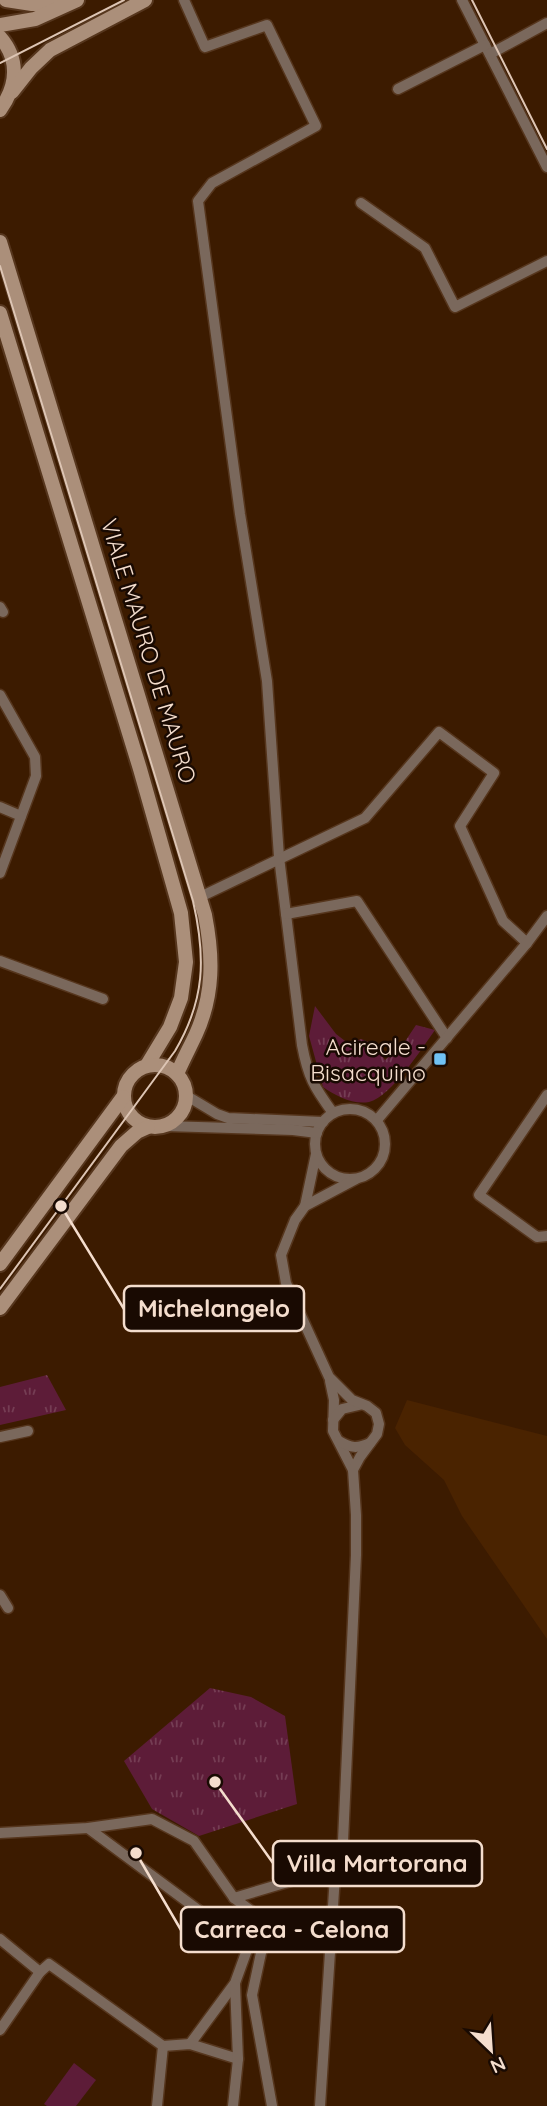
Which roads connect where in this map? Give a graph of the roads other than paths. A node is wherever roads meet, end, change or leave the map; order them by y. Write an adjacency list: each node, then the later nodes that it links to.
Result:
1 (6, 0): 5 (street)
2 (145, 0): 11 (street)
3 (184, 0): 21 (street)
4 (462, 0): 9 (street)
5 (74, 2): 7 (street)
6 (547, 23): 9 (street)
7 (0, 25)
8 (0, 37): 11 (street)
9 (487, 49): 10 (street); 13 (street)
10 (398, 89)
11 (12, 92): 12 (street)
12 (0, 110)
13 (547, 167)
14 (361, 203): 16 (street)
15 (0, 242): 23 (street, VIALE MAURO DE MAURO)
16 (547, 261)
17 (0, 313): 30 (street, VIALE MAURO DE MAURO)
18 (0, 695): 20 (street)
19 (0, 807): 20 (street)
20 (21, 816): 22 (street)
21 (279, 857): 23 (street); 24 (street); 26 (street)
22 (0, 873)
23 (200, 897): 31 (street, VIALE MAURO DE MAURO)
24 (286, 914): 29 (street); 35 (street)
25 (545, 923): 26 (street)
26 (527, 943): 29 (street)
27 (0, 961): 28 (street)
28 (103, 999)
29 (447, 1038): 36 (street)
30 (147, 1065): 31 (street); 34 (street)
31 (177, 1074): 33 (street)
32 (547, 1095): 44 (street)
33 (187, 1096): 37 (street); 38 (street)
34 (123, 1097): 39 (street); 45 (street)
35 (333, 1113): 36 (street); 37 (street)
36 (377, 1121): 42 (street)
37 (323, 1122): 40 (street)
38 (165, 1126): 39 (street); 40 (street)
39 (148, 1127): 46 (street)
40 (317, 1133): 41 (street)
41 (316, 1153): 42 (street); 43 (street)
42 (356, 1179): 43 (street)
43 (305, 1206): 47 (street)
44 (547, 1236)
45 (0, 1264)
46 (0, 1308)
47 (329, 1377): 48 (street); 49 (street)
48 (367, 1406): 49 (street); 53 (street)
49 (334, 1420): 52 (street)
50 (28, 1431): 51 (street)
51 (0, 1437)
52 (339, 1441): 53 (street); 54 (street)
53 (370, 1443): 54 (street)
54 (353, 1470): 59 (street)
55 (0, 1595): 56 (street)
56 (8, 1608)
57 (88, 1828): 58 (street); 60 (street); 63 (street)
58 (0, 1833)
59 (336, 1860): 60 (street); 71 (street)
60 (234, 1898): 70 (street)
61 (0, 1939): 62 (street)
62 (40, 1972): 64 (street); 66 (street)
63 (235, 1983): 65 (street); 67 (street)
64 (0, 2030)
65 (190, 2044): 66 (street); 67 (street)
66 (163, 2046): 68 (street)
67 (239, 2060): 69 (street)
68 (157, 2106)
69 (233, 2106)
70 (272, 2106)
71 (320, 2106)

